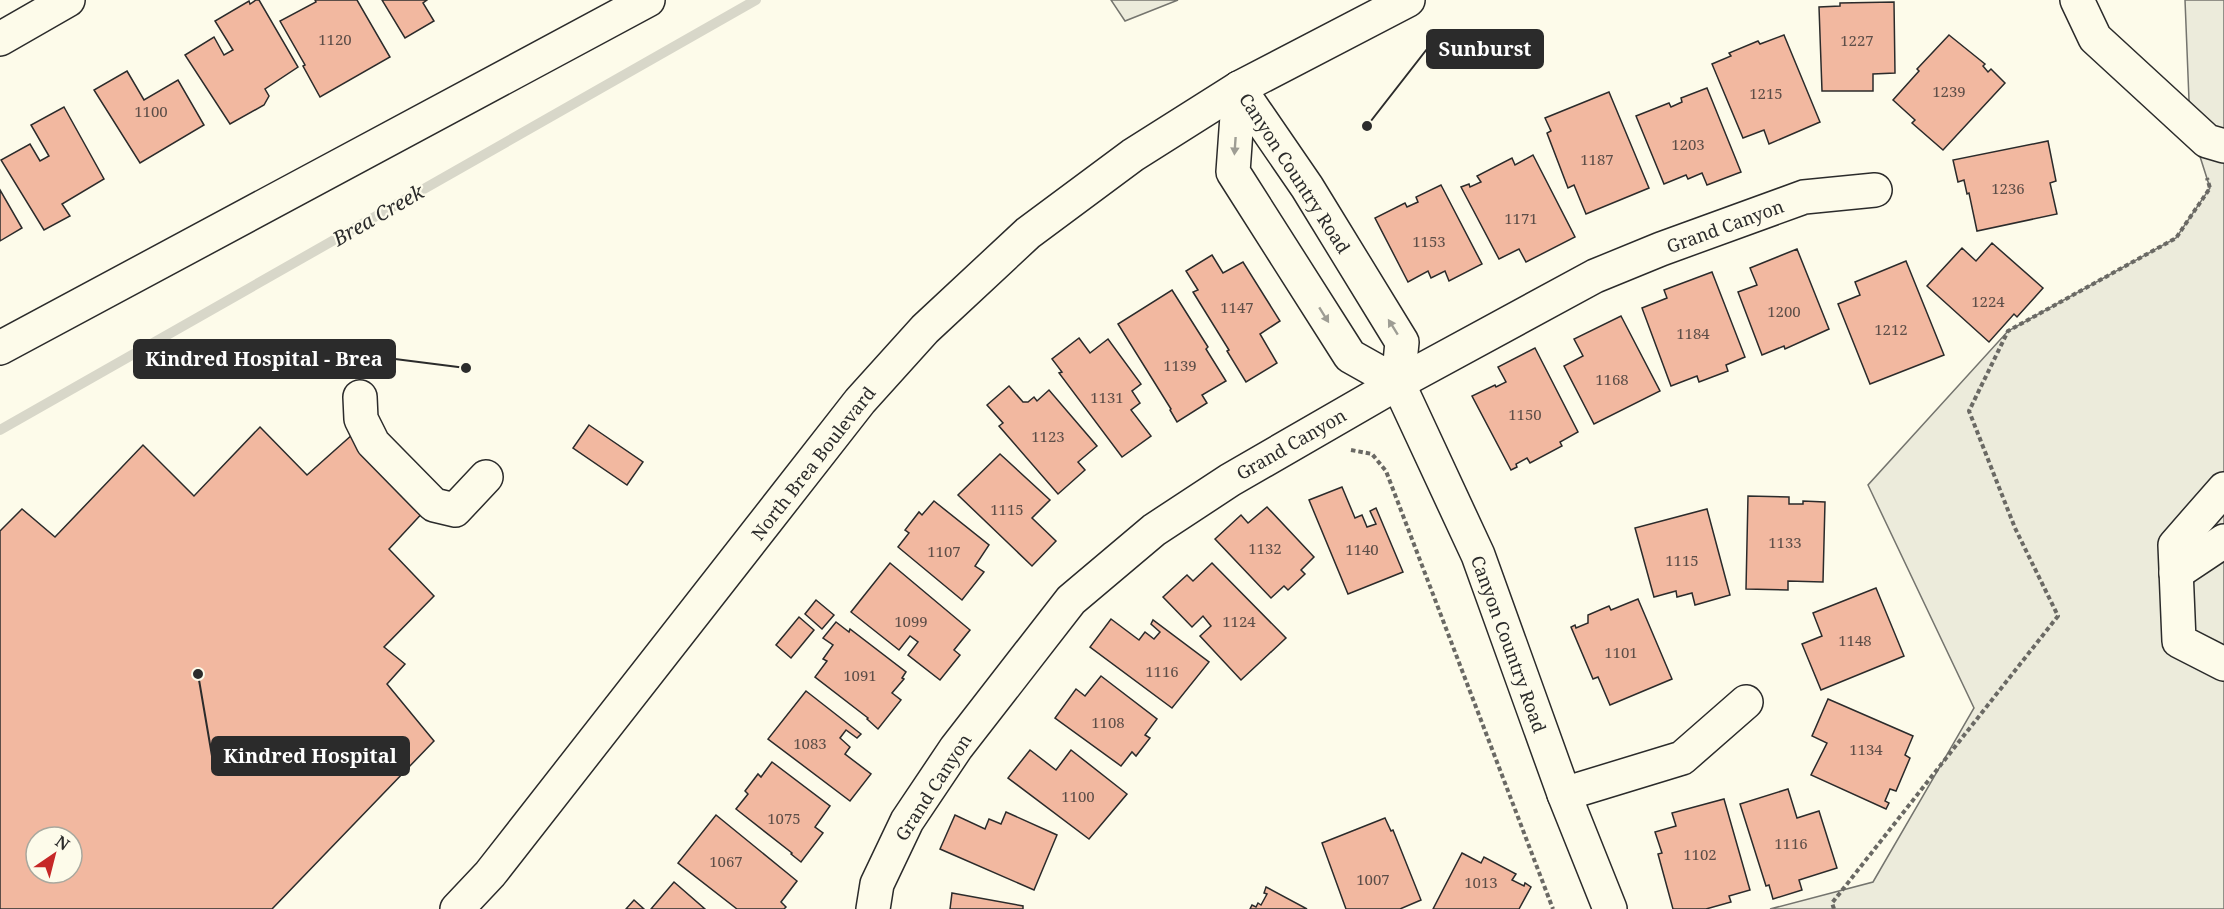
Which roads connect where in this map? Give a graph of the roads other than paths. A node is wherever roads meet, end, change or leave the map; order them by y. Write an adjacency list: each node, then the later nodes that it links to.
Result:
1 (68, 0): 5 (street)
2 (648, 0): 10 (street)
3 (1408, 0): 7 (street, North Brea Boulevard)
4 (2077, 0): 8 (street)
5 (29, 9): 6 (street)
6 (0, 39)
7 (1239, 87): 11 (street, Canyon Country Road, one-way to 7); 11 (street, Canyon Country Road, one-way to 11); 20 (street, North Brea Boulevard)
8 (2224, 146)
9 (1875, 190): 11 (street, Grand Canyon)
10 (0, 348)
11 (1398, 383): 19 (street, Canyon Country Road); 21 (street, Grand Canyon)
12 (360, 397): 13 (street)
13 (486, 477)
14 (2224, 489): 16 (street)
15 (2224, 542): 16 (street)
16 (2176, 573): 17 (street)
17 (2224, 664)
18 (1746, 702): 19 (street)
19 (1564, 794): 22 (street, Canyon Country Road)
20 (456, 909)
21 (873, 909)
22 (1610, 909)

